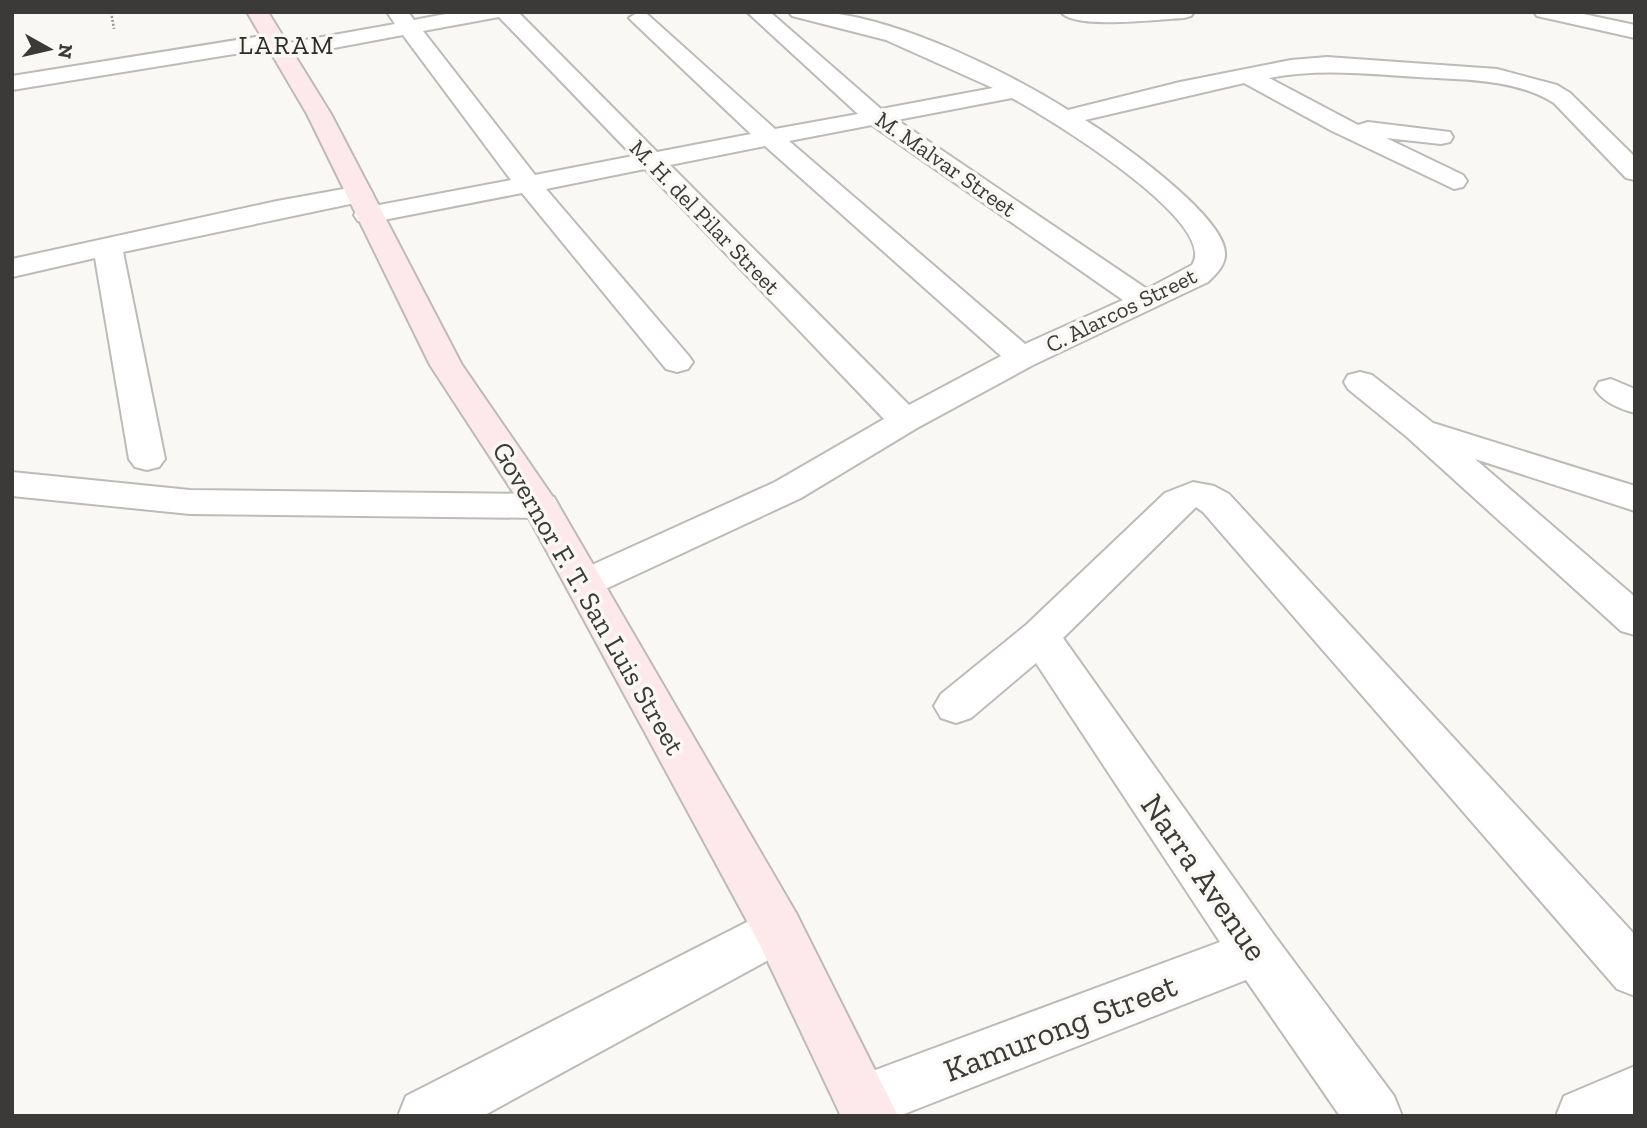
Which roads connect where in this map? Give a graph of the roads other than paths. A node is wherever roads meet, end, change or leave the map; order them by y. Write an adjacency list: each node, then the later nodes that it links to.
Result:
1 (492, 12): 9 (street)
2 (506, 12): 20 (street, M. H. del Pilar Street)
3 (757, 12): 15 (street, M. Malvar Street)
4 (799, 12): 14 (street, C. Alarcos Street)
5 (1184, 12): 7 (street)
6 (1544, 12): 10 (street)
7 (1072, 13)
8 (640, 19): 18 (street)
9 (403, 20): 11 (street); 23 (street)
10 (1633, 32)
11 (270, 35): 13 (street); 24 (street, Governor F. T. San Luis Street)
12 (1249, 77): 16 (street); 17 (street); 21 (street)
13 (12, 83)
14 (1013, 91): 15 (street); 16 (street, C. Alarcos Street)
15 (876, 117): 18 (street); 27 (street, M. Malvar Street)
16 (1066, 118): 27 (street, C. Alarcos Street)
17 (1341, 126): 19 (street); 22 (street)
18 (768, 136): 20 (street); 28 (street)
19 (1441, 137)
20 (649, 160): 23 (street); 31 (street, M. H. del Pilar Street)
21 (1635, 172)
22 (1454, 181)
23 (527, 183): 24 (street); 29 (street)
24 (364, 204): 25 (street); 36 (street, Governor F. T. San Luis Street)
25 (108, 248): 26 (street); 33 (street)
26 (12, 268)
27 (1145, 301): 28 (street, C. Alarcos Street)
28 (1022, 358): 31 (street, C. Alarcos Street)
29 (677, 362)
30 (1360, 382): 32 (street)
31 (905, 421): 37 (street, C. Alarcos Street)
32 (1419, 429): 35 (street); 38 (street)
33 (147, 459)
34 (12, 484): 36 (street)
35 (1635, 499)
36 (541, 506): 37 (street, Governor F. T. San Luis Street)
37 (586, 584): 41 (street, Governor F. T. San Luis Street)
38 (1635, 620)
39 (1040, 636): 40 (street); 42 (street, Narra Avenue); 43 (street)
40 (956, 706)
41 (778, 929): 45 (street, Governor F. T. San Luis Street); 46 (street)
42 (1256, 953): 45 (street, Kamurong Street); 47 (street, Narra Avenue)
43 (1635, 972)
44 (1635, 1094): 48 (street)
45 (867, 1109)
46 (426, 1116)
47 (1374, 1116)
48 (1584, 1116)

